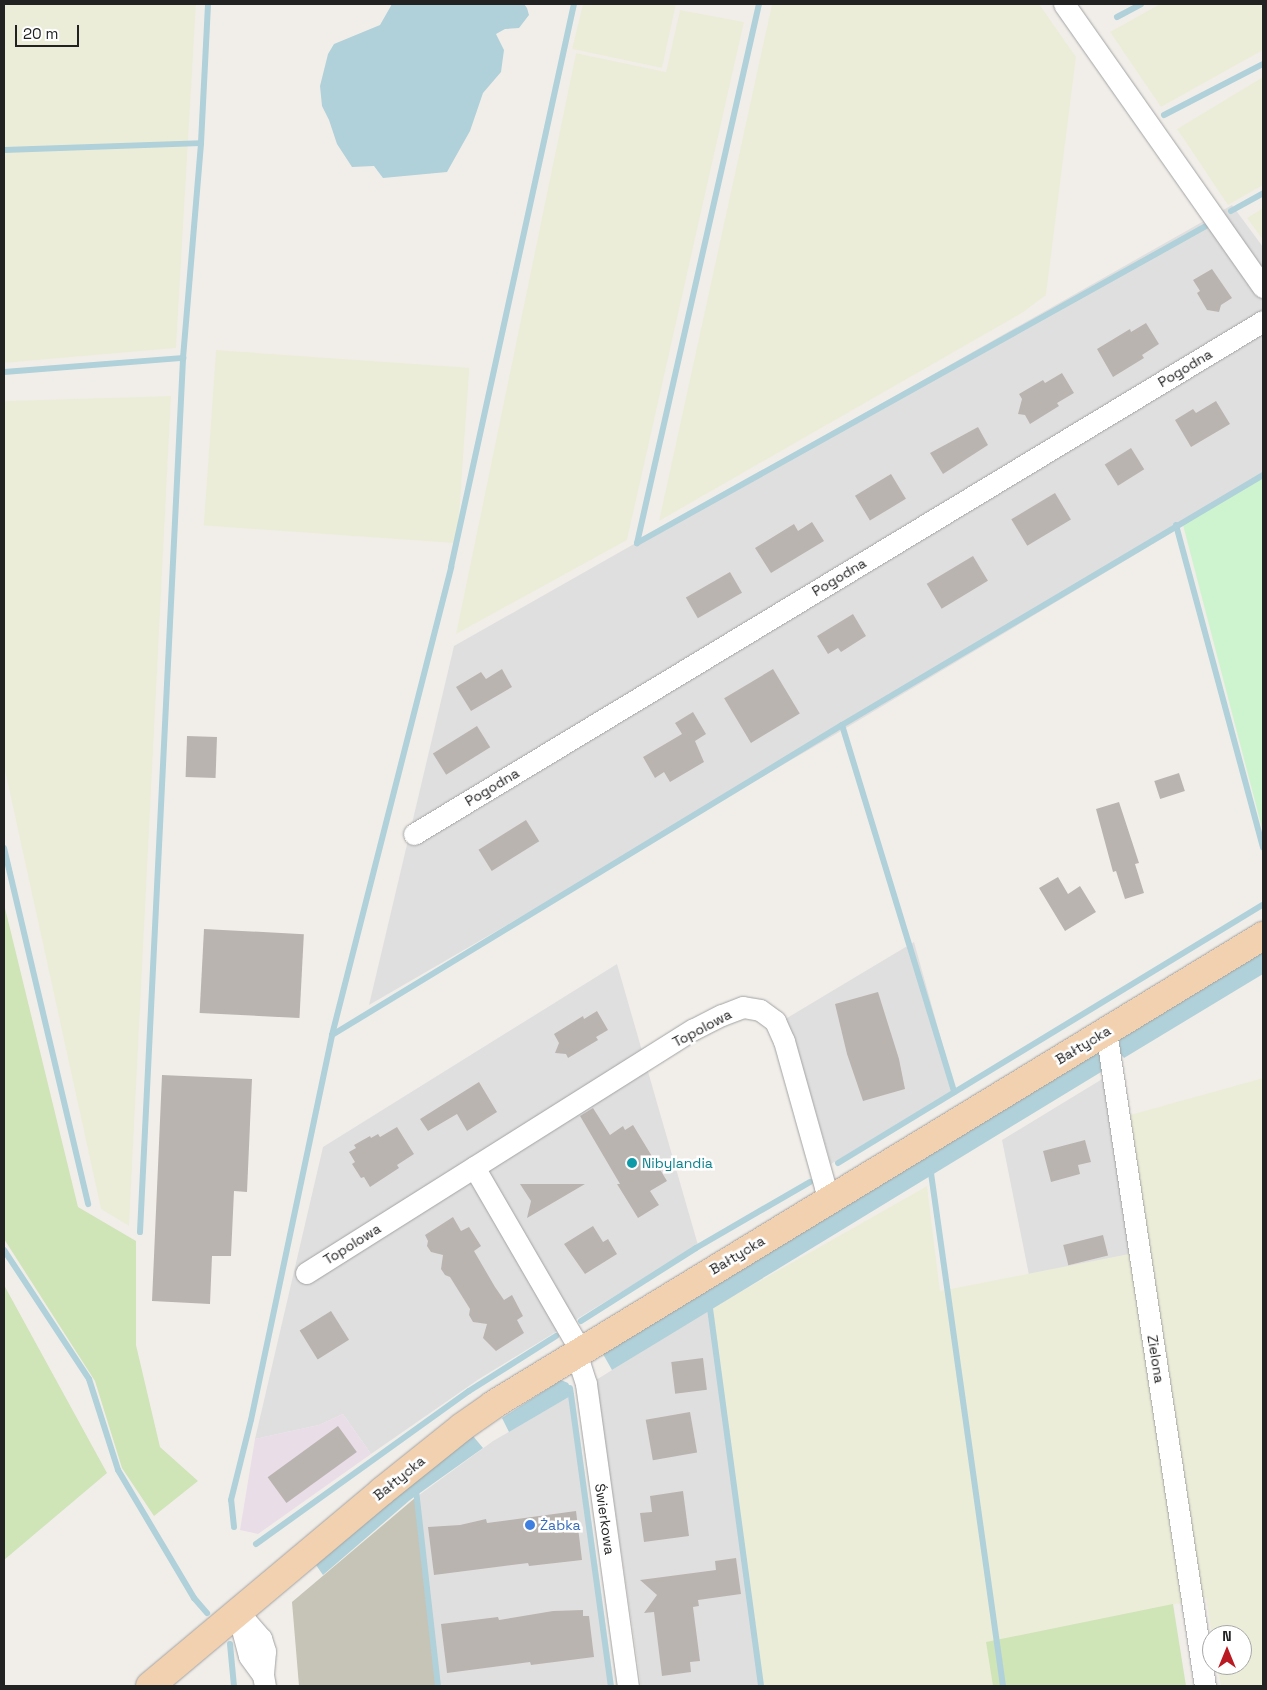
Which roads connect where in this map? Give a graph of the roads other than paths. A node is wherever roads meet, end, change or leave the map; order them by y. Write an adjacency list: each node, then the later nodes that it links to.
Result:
1 (1064, 4): 2 (street)
2 (1263, 287)
3 (1263, 321): 4 (street, Pogodna)
4 (414, 834)
5 (1263, 936): 6 (main road, Bałtycka)
6 (1106, 1031): 8 (main road, Bałtycka); 15 (street, Zielona)
7 (474, 1167): 8 (street, Topolowa); 9 (street, Topolowa); 10 (street)
8 (831, 1197): 10 (main road, Bałtycka)
9 (306, 1273)
10 (577, 1352): 11 (main road, Bałtycka); 14 (street, Świerkowa)
11 (238, 1612): 12 (street); 13 (main road, Bałtycka)
12 (264, 1681)
13 (150, 1686)
14 (628, 1686)
15 (1205, 1686)

